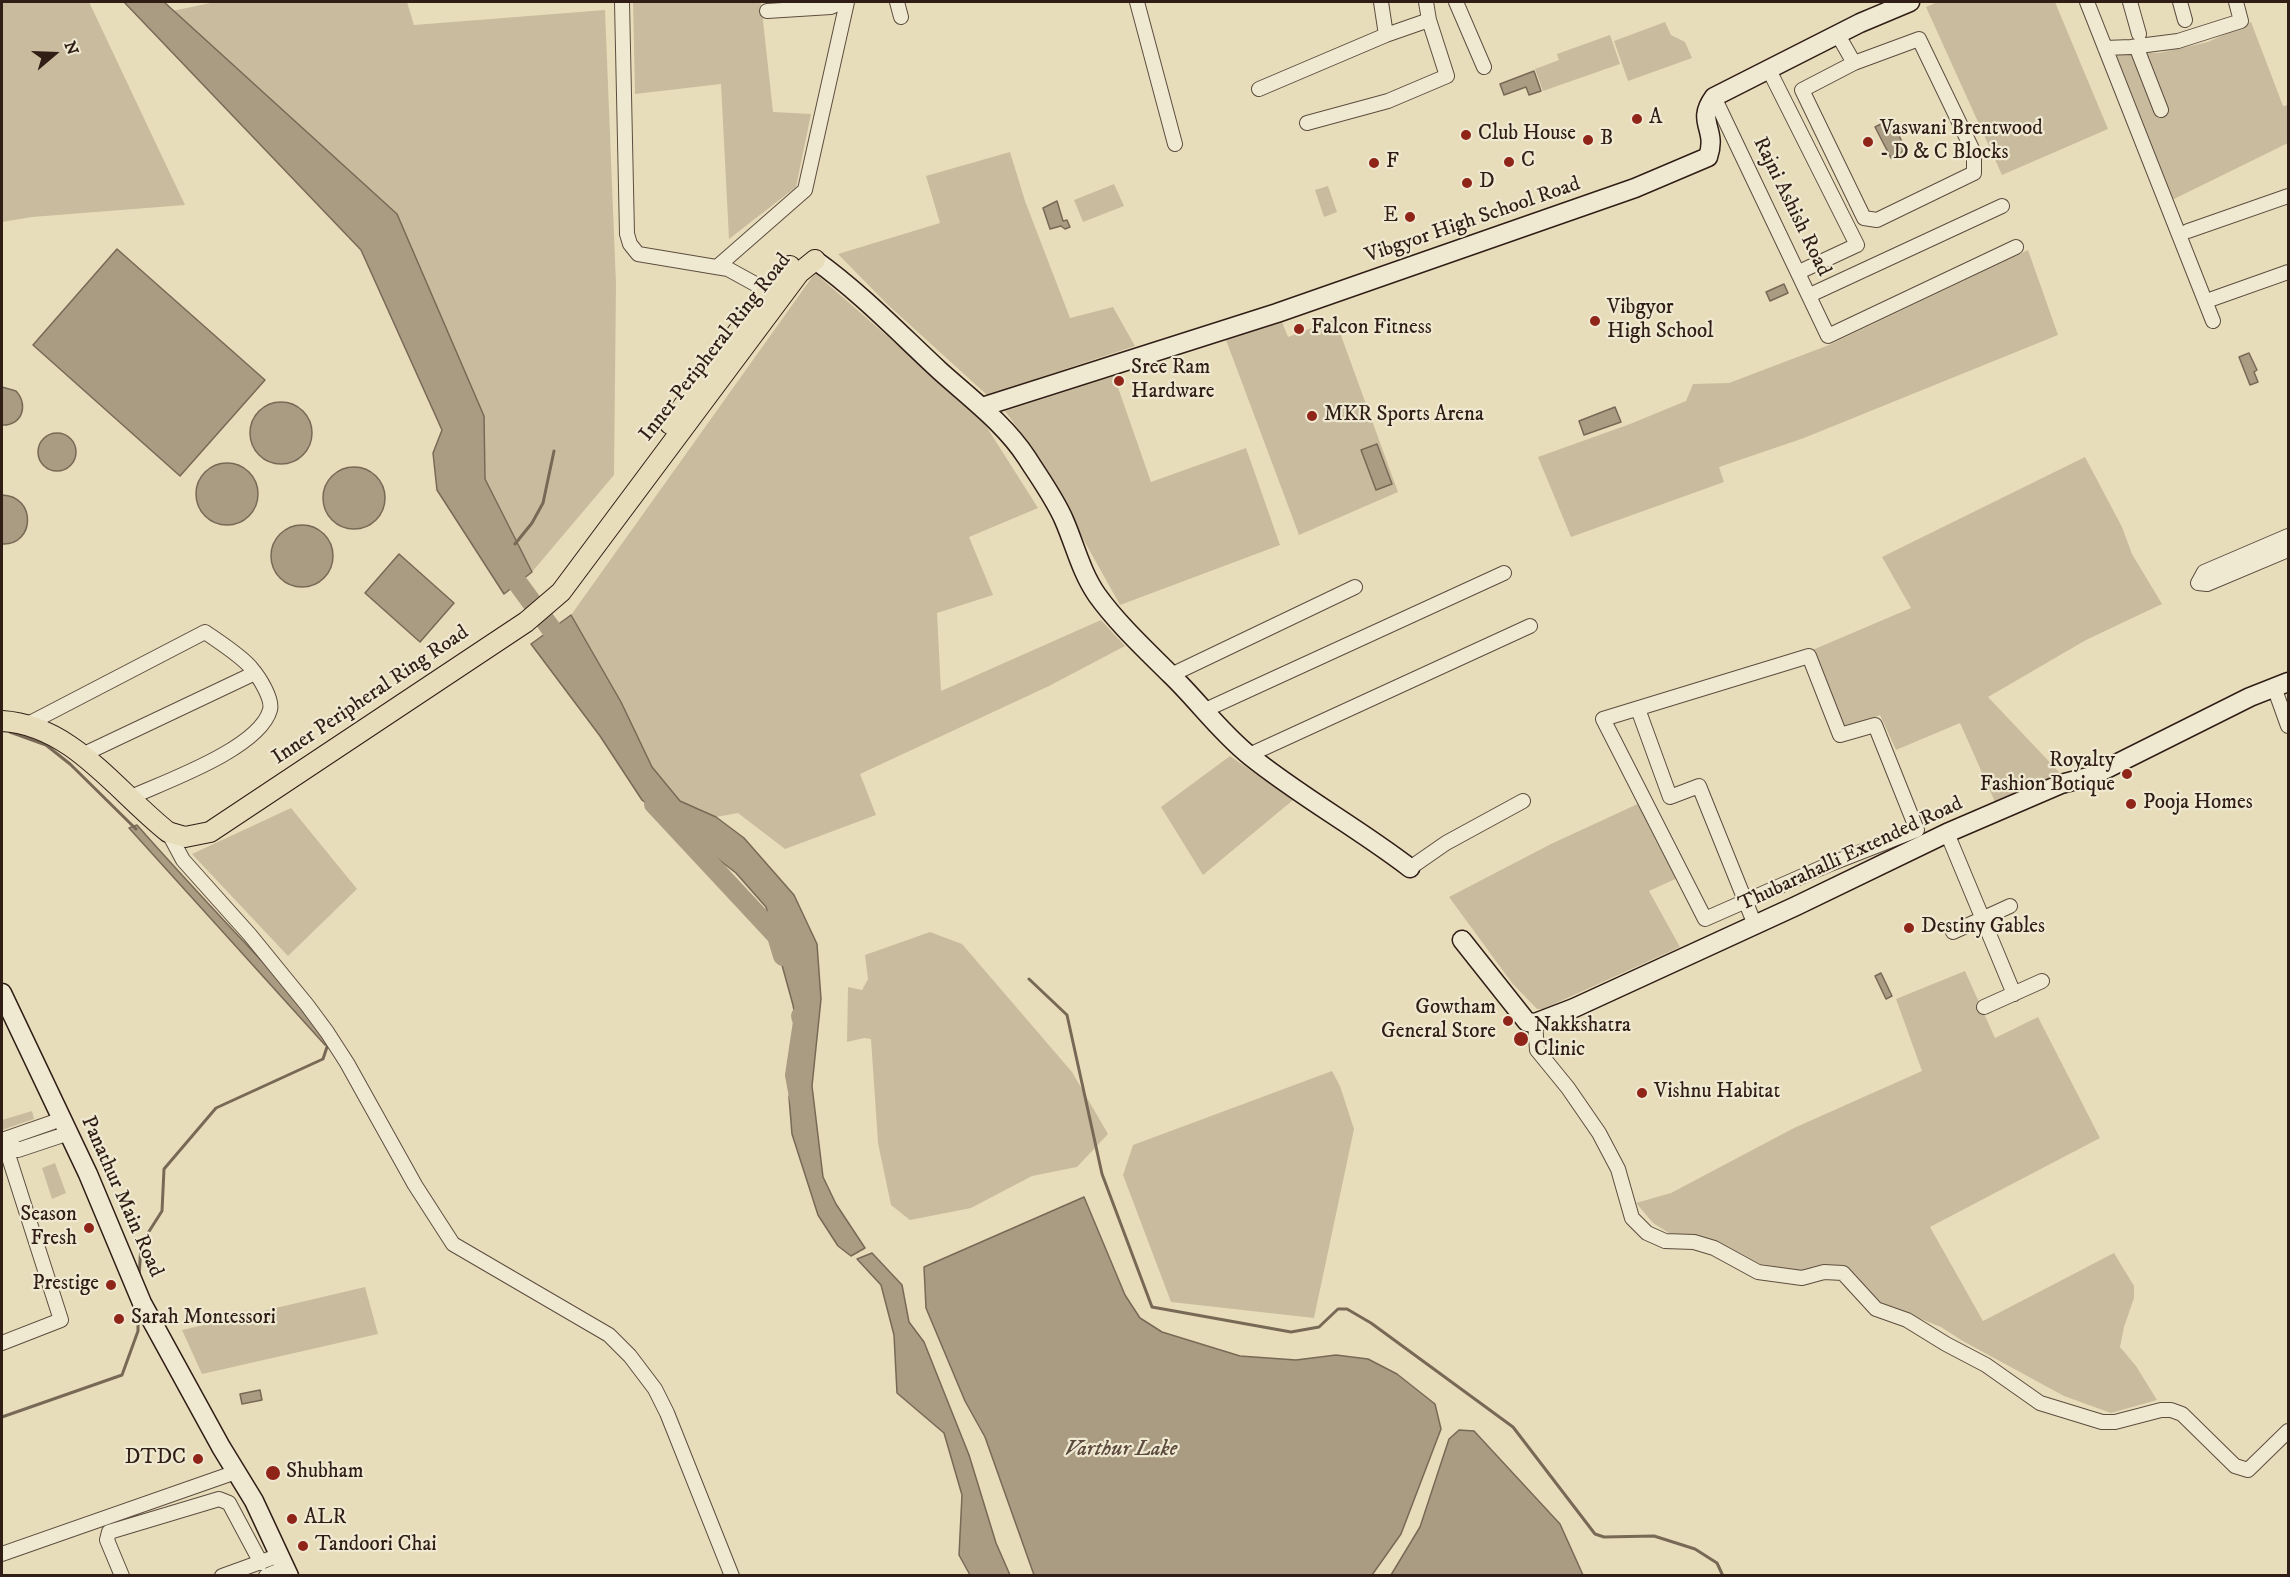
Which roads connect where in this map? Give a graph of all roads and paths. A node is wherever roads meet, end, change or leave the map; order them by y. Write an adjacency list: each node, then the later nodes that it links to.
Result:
1 (622, 2): 39 (street)
2 (842, 2): 14 (street)
3 (847, 2): 39 (street)
4 (897, 2): 15 (street)
5 (1137, 2): 32 (street)
6 (1381, 2): 18 (street)
7 (1426, 2): 16 (street)
8 (1456, 2): 24 (street)
9 (1910, 2): 19 (street)
10 (2087, 2): 22 (street)
11 (2130, 2): 21 (street)
12 (2180, 2): 17 (street)
13 (2236, 2): 21 (street)
14 (767, 11)
15 (901, 17)
16 (1429, 20): 18 (street); 31 (street)
17 (2185, 20)
18 (1386, 34): 27 (street)
19 (1838, 35): 23 (street); 25 (street)
20 (1919, 39): 23 (street); 26 (street); 28 (street)
21 (2138, 40): 22 (street); 30 (street)
22 (2105, 48): 47 (street)
23 (1854, 63): 28 (street)
24 (1484, 67)
25 (1768, 68): 29 (street); 41 (street)
26 (1950, 87)
27 (1259, 89)
28 (1802, 90): 33 (street)
29 (1714, 97): 41 (street, Rajni Ashish Road); 48 (street, Vibgyor High School Road)
30 (2161, 110)
31 (1307, 123)
32 (1175, 144)
33 (1820, 150)
34 (2289, 196): 36 (street)
35 (2002, 206): 44 (street)
36 (2188, 231)
37 (2016, 247): 44 (street, Rajni Ashish Road)
38 (815, 260): 40 (main road, Inner Peripheral Ring Road); 48 (street)
39 (722, 268): 43 (street)
40 (794, 270): 43 (main road, Inner Peripheral Ring Road); 52 (main road, Inner Peripheral Ring Road)
41 (1798, 272): 44 (street, Rajni Ashish Road)
42 (2289, 272): 45 (street)
43 (768, 291): 52 (main road, Inner Peripheral Ring Road)
44 (1813, 294): 46 (street)
45 (2212, 299)
46 (1824, 312)
47 (2213, 321)
48 (982, 407): 56 (street)
49 (2289, 536): 50 (street)
50 (2289, 550)
51 (1504, 573): 59 (street)
52 (558, 586): 67 (main road, Inner Peripheral Ring Road)
53 (1354, 587): 56 (street)
54 (1530, 626): 64 (street)
55 (255, 673): 61 (street); 63 (street); 65 (street)
56 (1171, 675): 59 (street)
57 (2282, 684): 62 (street); 68 (street, Thubarahalli Extended Road)
58 (1638, 709): 69 (street); 72 (street); 72 (street)
59 (1203, 711): 64 (street)
60 (2, 721): 61 (main road)
61 (28, 724): 63 (main road)
62 (2289, 726)
63 (82, 755): 65 (main road)
64 (1250, 755): 70 (street)
65 (129, 798): 67 (main road)
66 (1523, 801): 70 (street)
67 (160, 826): 92 (street)
68 (1947, 833): 71 (street, Thubarahalli Extended Road); 74 (street)
69 (1833, 863): 71 (street); 72 (street)
70 (1410, 868)
71 (1843, 883): 75 (street, Thubarahalli Extended Road)
72 (1745, 902): 75 (street)
73 (2010, 906): 74 (street)
74 (1983, 919): 76 (street); 80 (street)
75 (1755, 925): 82 (street, Thubarahalli Extended Road)
76 (1953, 932)
77 (1462, 940): 82 (street)
78 (2042, 981): 80 (street)
79 (2, 993): 83 (street, Panathur Main Road)
80 (2014, 994): 81 (street)
81 (1984, 1007)
82 (1535, 1023): 86 (street)
83 (65, 1126): 84 (street); 87 (street, Panathur Main Road)
84 (2, 1140): 85 (street)
85 (2, 1343)
86 (2289, 1431)
87 (236, 1472): 88 (street); 89 (street, Panathur Main Road)
88 (2, 1554)
89 (277, 1569): 90 (street); 91 (street)
90 (122, 1575)
91 (222, 1575)
92 (732, 1575)

